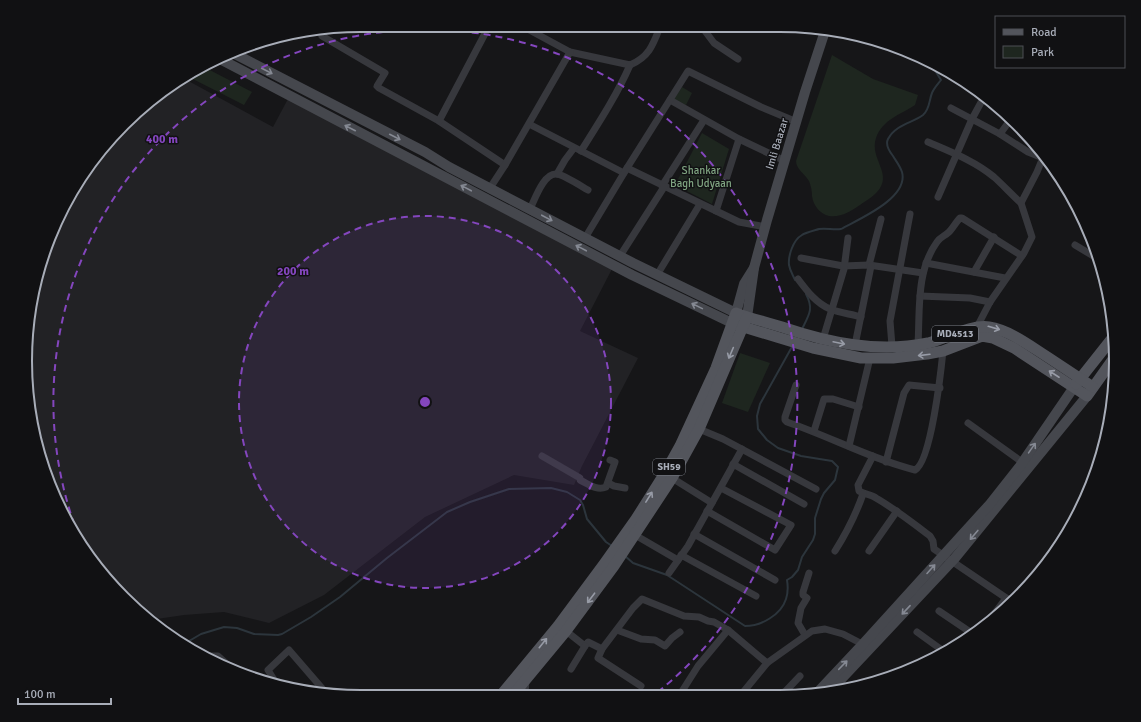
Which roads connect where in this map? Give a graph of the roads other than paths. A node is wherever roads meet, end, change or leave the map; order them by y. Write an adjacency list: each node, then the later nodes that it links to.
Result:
1 (487, 32): 16 (street)
2 (533, 32): 7 (street)
3 (658, 32): 11 (street)
4 (706, 32): 9 (street)
5 (323, 35): 16 (street)
6 (824, 35): 18 (main road, Imli Baazar)
7 (570, 52): 11 (street); 20 (street)
8 (238, 56): 34 (main road, one-way to 34)
9 (738, 59)
10 (225, 62): 65 (main road, one-way to 10)
11 (630, 65): 25 (street)
12 (670, 100): 17 (street); 18 (street); 31 (street)
13 (982, 101): 15 (street)
14 (951, 108): 15 (street)
15 (972, 119): 21 (street); 27 (street)
16 (439, 120): 30 (street)
17 (704, 120): 22 (street); 33 (street)
18 (797, 122): 28 (main road, Imli Baazar)
19 (1008, 123): 21 (street)
20 (529, 124): 24 (street); 30 (street)
21 (1000, 134): 26 (street)
22 (738, 139): 28 (street); 40 (street)
23 (928, 142): 27 (street)
24 (574, 148): 25 (street); 32 (street)
25 (581, 151): 31 (street)
26 (1036, 154)
27 (956, 155): 36 (street); 37 (street)
28 (785, 162): 43 (main road, Imli Baazar)
29 (1042, 162): 37 (street)
30 (505, 165): 34 (street)
31 (625, 171): 33 (street); 45 (street)
32 (557, 174): 35 (street); 39 (street)
33 (663, 187): 38 (street); 49 (street)
34 (490, 188): 39 (main road)
35 (588, 190)
36 (938, 197)
37 (1021, 203): 50 (street)
38 (700, 204): 40 (street); 58 (street)
39 (530, 209): 45 (main road, one-way to 45)
40 (716, 211): 43 (street)
41 (910, 214): 55 (street)
42 (881, 219): 53 (street)
43 (766, 227): 65 (main road, Imli Baazar)
44 (994, 237): 50 (street); 52 (street); 56 (street)
45 (585, 238): 49 (main road)
46 (848, 238): 54 (street)
47 (1075, 245): 48 (street)
48 (1091, 252)
49 (620, 256): 58 (main road)
50 (1022, 256): 59 (street)
51 (801, 258): 54 (street)
52 (926, 263): 56 (street); 57 (street)
53 (870, 265): 54 (street); 55 (street); 64 (street)
54 (843, 266): 63 (street)
55 (899, 270): 57 (street); 72 (street)
56 (974, 272): 59 (street)
57 (923, 273): 61 (street)
58 (657, 275): 65 (main road)
59 (1005, 278): 62 (street)
60 (798, 279): 63 (street)
61 (920, 296): 62 (street); 70 (street)
62 (990, 302): 66 (street)
63 (831, 309): 64 (street); 68 (street)
64 (861, 317): 71 (street)
65 (739, 320): 67 (main road, MD4513); 82 (main road, SH59, one-way to 82); 104 (main road, SH59, one-way to 65)
66 (977, 327): 70 (main road, MD4513); 76 (main road, MD4513, one-way to 76)
67 (800, 339): 68 (main road, MD4513); 74 (main road, MD4513)
68 (822, 339): 71 (main road, MD4513, one-way to 71)
69 (1108, 343): 76 (main road)
70 (918, 344): 72 (main road, MD4513)
71 (855, 345): 72 (main road, MD4513)
72 (892, 346)
73 (943, 351): 74 (main road, MD4513, one-way to 74); 76 (main road, MD4513, one-way to 73); 78 (street)
74 (870, 358): 80 (street)
75 (1109, 365): 79 (main road)
76 (1077, 382): 79 (main road, MD4513); 90 (main road, one-way to 76)
77 (796, 385): 83 (street)
78 (940, 388): 89 (street); 89 (street)
79 (1090, 391): 108 (main road, one-way to 108)
80 (859, 407): 83 (street); 84 (street)
81 (968, 423): 90 (street)
82 (699, 428): 85 (street); 92 (main road, SH59)
83 (814, 431): 84 (street)
84 (849, 446): 87 (street)
85 (742, 449): 91 (street); 96 (street)
86 (542, 456): 93 (street)
87 (873, 456): 89 (street); 97 (street)
88 (610, 460): 93 (street)
89 (886, 462)
90 (1022, 462): 108 (main road)
91 (733, 464): 95 (street); 99 (street)
92 (672, 478): 98 (street); 103 (main road, SH59)
93 (608, 483): 94 (street)
94 (625, 488)
95 (721, 488): 98 (street); 100 (street)
96 (816, 489)
97 (863, 494): 101 (street); 106 (street)
98 (712, 503): 100 (street)
99 (804, 504)
100 (707, 511): 102 (street)
101 (897, 511): 105 (street); 108 (street)
102 (694, 534): 107 (street); 112 (street)
103 (635, 535): 104 (main road, SH59); 107 (street)
104 (623, 545): 109 (main road, SH59)
105 (869, 550)
106 (835, 551)
107 (680, 558): 110 (street); 113 (street)
108 (948, 558): 114 (street); 125 (main road)
109 (609, 565): 119 (main road, SH59, one-way to 119); 128 (main road, SH59, one-way to 109)
110 (669, 572)
111 (809, 573): 123 (street)
112 (775, 580)
113 (756, 596)
114 (1006, 598): 115 (street)
115 (1002, 604)
116 (939, 611): 120 (street)
117 (617, 630): 118 (street); 121 (street); 127 (street)
118 (728, 630): 129 (street); 141 (street)
119 (566, 631): 124 (street); 133 (main road, SH59)
120 (968, 631)
121 (680, 632)
122 (917, 632): 126 (street)
123 (805, 635): 125 (street); 129 (street)
124 (585, 646): 127 (street); 130 (street)
125 (867, 646): 134 (main road); 137 (main road, one-way to 125)
126 (940, 648)
127 (602, 649): 135 (street)
128 (527, 663): 133 (street); 138 (main road, SH59)
129 (767, 663): 142 (street)
130 (571, 668)
131 (800, 676): 143 (street)
132 (272, 678): 136 (street)
133 (526, 679): 139 (main road, SH59); 140 (street)
134 (835, 685)
135 (641, 686)
136 (321, 687)
137 (824, 687)
138 (505, 690)
139 (517, 690)
140 (525, 690)
141 (684, 690)
142 (745, 690)
143 (787, 690)

